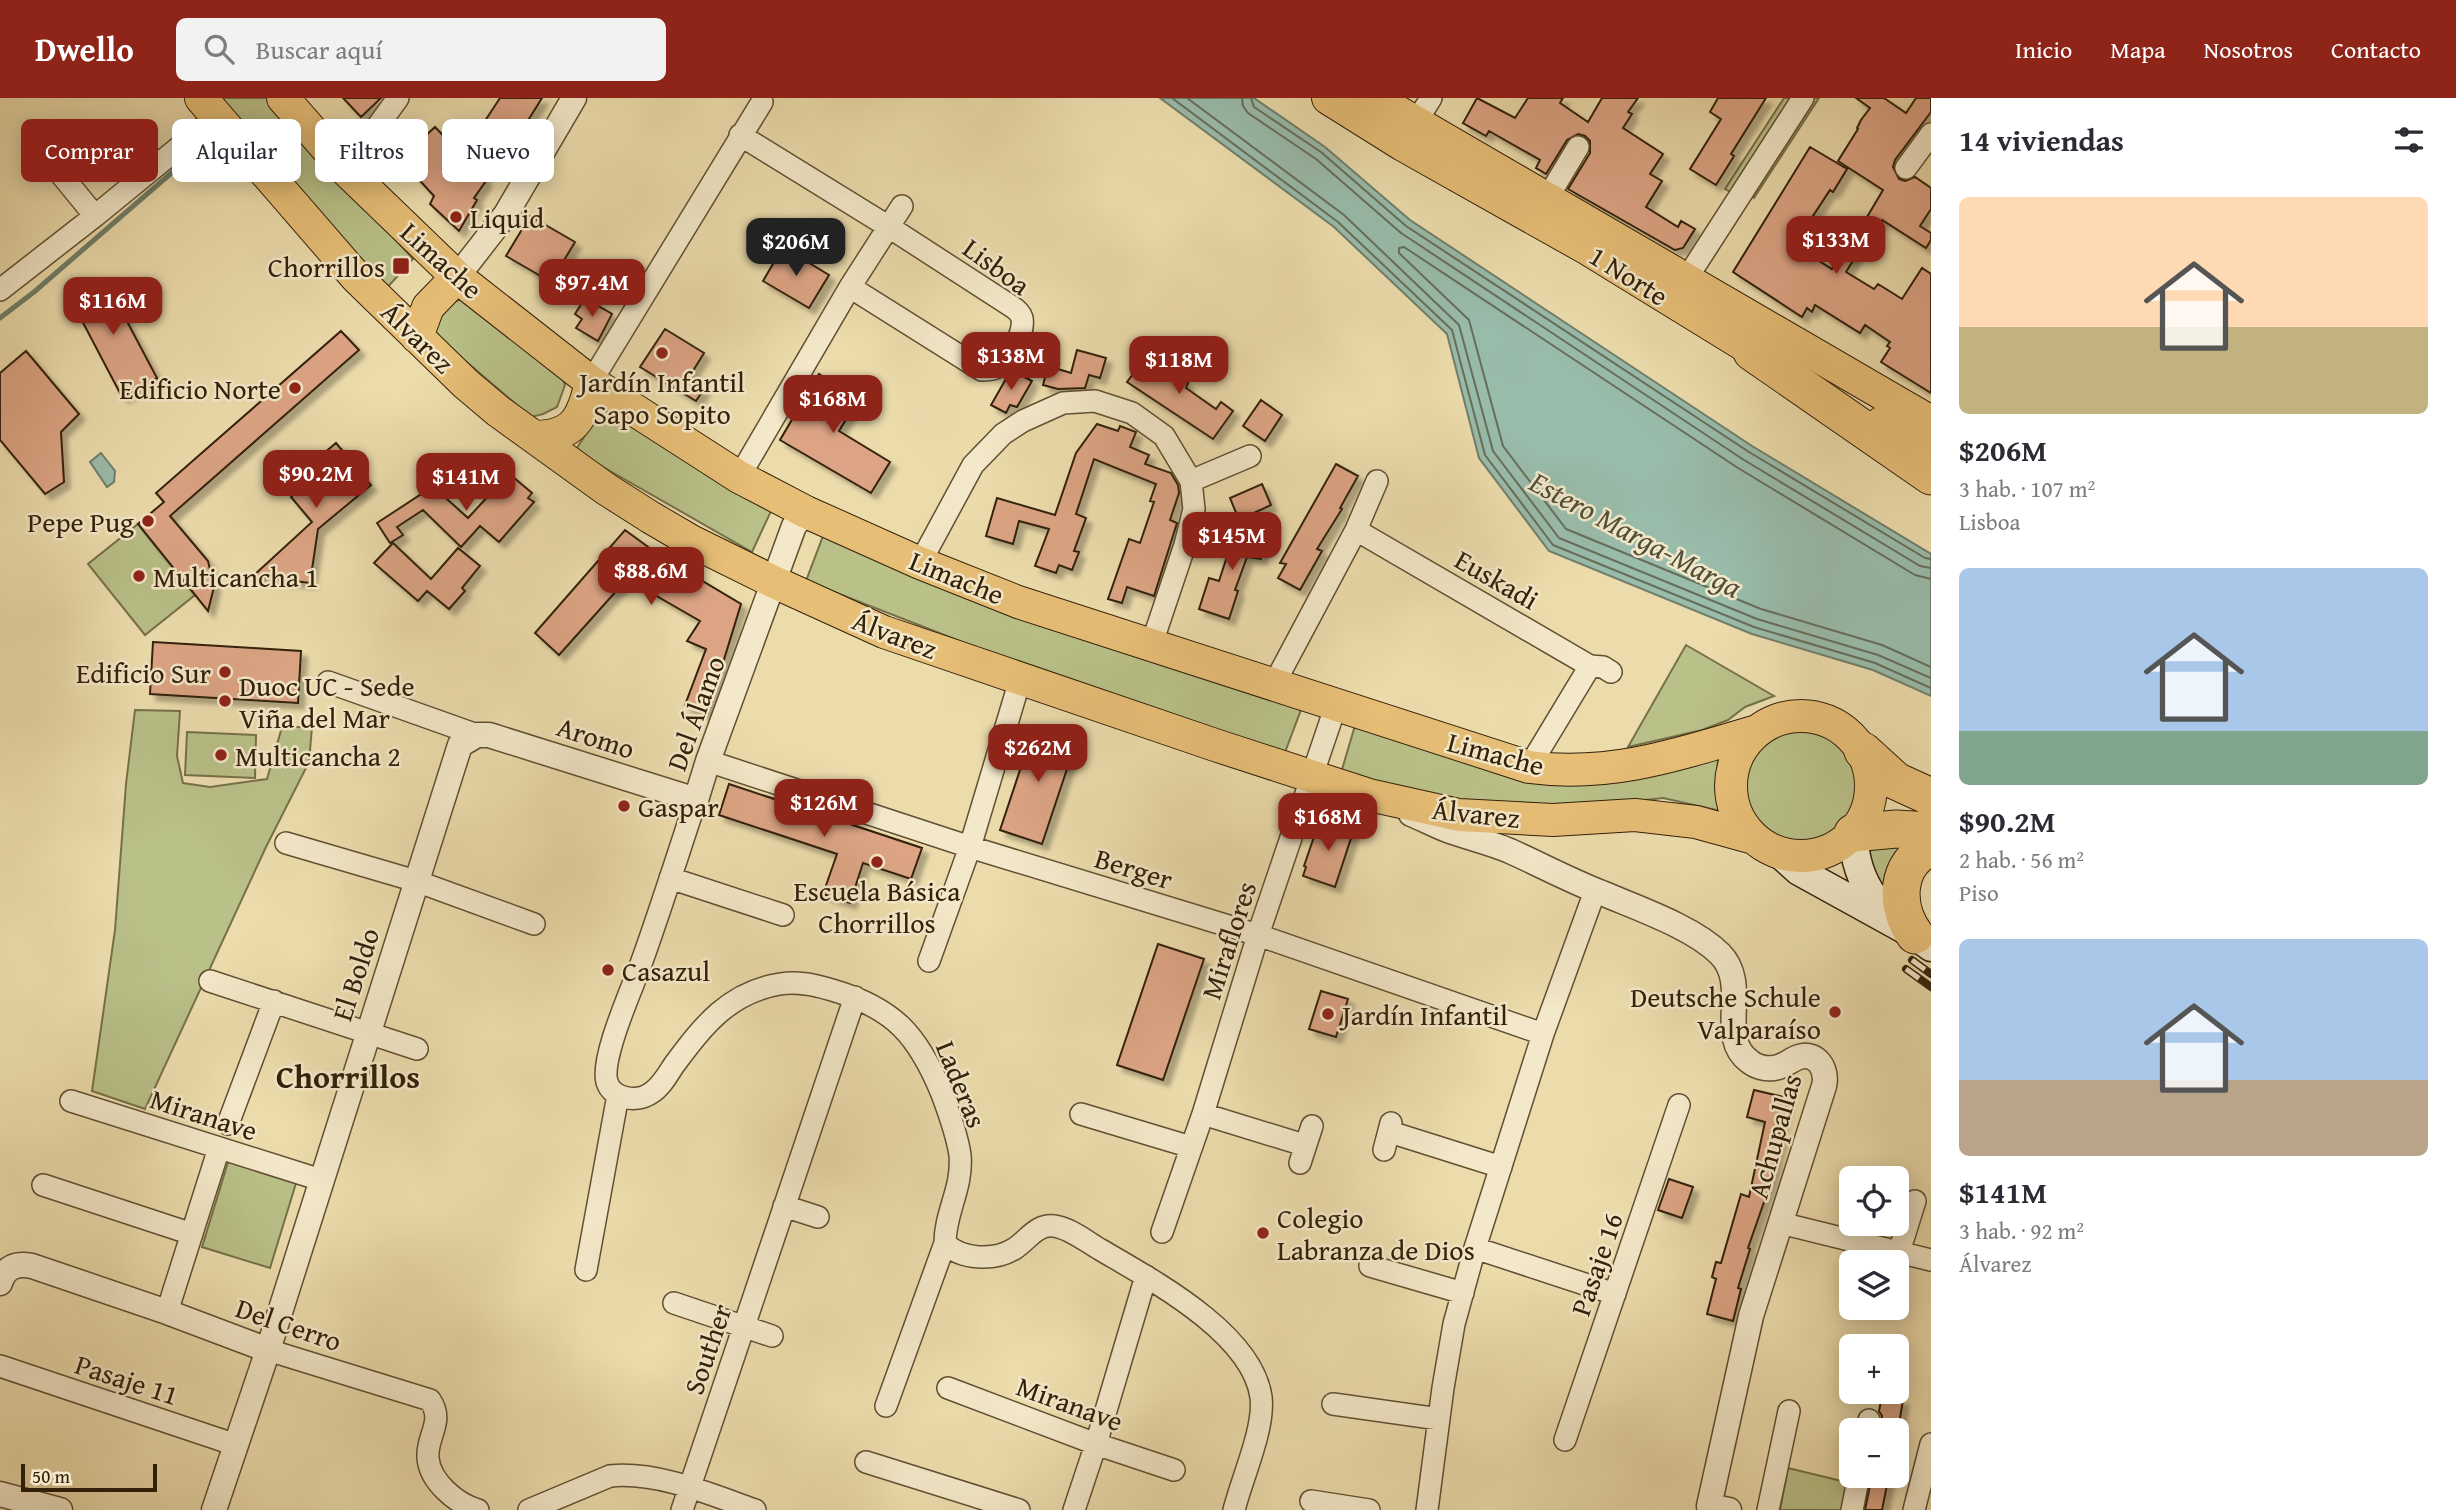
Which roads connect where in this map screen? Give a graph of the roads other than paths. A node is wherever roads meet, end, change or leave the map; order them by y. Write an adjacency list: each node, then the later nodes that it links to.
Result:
1 (283, 98): 12 (main road, Limache)
2 (398, 98): 9 (street)
3 (574, 98): 22 (street)
4 (1328, 98): 10 (main road, 1 Norte)
5 (1374, 98): 10 (main road, 1 Norte)
6 (1803, 98): 23 (street)
7 (762, 102): 13 (street)
8 (208, 107): 20 (street); 26 (main road, Álvarez)
9 (383, 119)
10 (1417, 122): 18 (main road, 1 Norte); 27 (main road, 1 Norte)
11 (1931, 134): 15 (street)
12 (315, 135)
13 (740, 135): 21 (street); 28 (street)
14 (1578, 147): 18 (street)
15 (1906, 168)
16 (68, 182): 20 (street)
17 (358, 182): 22 (main road, Limache)
18 (1548, 197): 23 (main road, 1 Norte)
19 (902, 206): 21 (street)
20 (96, 216): 25 (street)
21 (889, 227): 24 (street); 24 (street, Lisboa)
22 (457, 277): 26 (main road); 28 (main road, Limache)
23 (1687, 278): 29 (main road, 1 Norte)
24 (850, 287): 34 (street)
25 (0, 290)
26 (417, 337): 30 (main road, Álvarez)
27 (1752, 352): 31 (main road, 1 Norte); 33 (highway)
28 (591, 382): 30 (main road); 34 (main road, Limache)
29 (1931, 422)
30 (534, 437): 40 (main road, Álvarez)
31 (1931, 452)
32 (1250, 456): 35 (street)
33 (1931, 476)
34 (739, 477): 37 (main road, Limache)
35 (1191, 481): 39 (street); 41 (street)
36 (1377, 481): 38 (street)
37 (806, 512): 39 (main road, Limache); 40 (street, Del Álamo)
38 (1356, 530): 42 (street, Euskadi); 46 (street)
39 (920, 563): 41 (main road, Limache)
40 (774, 582): 44 (main road, Álvarez); 51 (street, Del Álamo)
41 (1152, 643): 46 (main road, Limache)
42 (1590, 666): 43 (street, Euskadi); 52 (street)
43 (1611, 672)
44 (1020, 680): 53 (main road, Álvarez); 61 (street)
45 (328, 682): 49 (street)
46 (1274, 684): 47 (main road, Limache)
47 (1331, 703): 52 (main road, Limache); 53 (street, Miraflores)
48 (1757, 731): 50 (main road, Limache); 52 (main road, Limache); 60 (main road, Limache)
49 (477, 735): 56 (street, Aromo); 64 (street, El Boldo)
50 (1863, 751): 55 (highway); 58 (main road, Limache)
51 (708, 761): 56 (street, Del Álamo); 61 (street, Berger)
52 (1530, 767)
53 (1312, 777): 54 (main road, Álvarez); 68 (street, Miraflores)
54 (1362, 792): 60 (main road, Álvarez); 65 (street, Achupallas)
55 (1931, 797)
56 (696, 800): 63 (street, Del Álamo)
57 (1931, 831): 58 (highway)
58 (1853, 834): 60 (main road); 69 (main road)
59 (286, 843): 64 (street)
60 (1766, 845): 69 (main road, Limache)
61 (971, 847): 68 (street, Berger); 70 (street)
62 (1931, 847): 69 (highway)
63 (670, 878): 66 (street); 77 (street, Del Álamo)
64 (416, 881): 67 (street); 74 (street, El Boldo)
65 (1595, 891): 75 (street); 93 (street, Achupallas)
66 (783, 915)
67 (534, 925)
68 (1258, 935): 75 (street, Berger); 81 (street, Miraflores)
69 (1923, 941)
70 (929, 961)
71 (210, 981): 73 (street)
72 (855, 996): 77 (street, Laderas); 91 (street, Souther); 96 (street, Laderas)
73 (274, 1001): 74 (street); 82 (street)
74 (368, 1031): 76 (street); 88 (street, El Boldo)
75 (1543, 1034): 87 (street)
76 (417, 1049)
77 (618, 1095): 104 (street)
78 (71, 1101): 86 (street, Miranave)
79 (1679, 1104): 107 (street, Pasaje 16)
80 (1081, 1114): 85 (street)
81 (1202, 1114): 84 (street); 85 (street, Miraflores)
82 (228, 1124)
83 (1388, 1135): 87 (street)
84 (1305, 1145)
85 (1191, 1147): 94 (street, Miraflores)
86 (219, 1148): 88 (street, Miranave); 95 (street)
87 (1501, 1167): 97 (street)
88 (321, 1180): 112 (street, El Boldo)
89 (43, 1185): 95 (street)
90 (1915, 1201): 99 (street)
91 (785, 1206): 92 (street); 110 (street, Souther)
92 (818, 1217)
93 (1780, 1223): 98 (street); 129 (street, Achupallas)
94 (1163, 1232)
95 (192, 1234): 109 (street)
96 (945, 1242): 105 (street); 116 (street, Laderas)
97 (1475, 1248): 106 (street); 107 (street)
98 (1891, 1250)
99 (1900, 1250)
100 (1909, 1254): 101 (street)
101 (1931, 1260)
102 (1370, 1266): 106 (street)
103 (5, 1270): 109 (street, Del Cerro)
104 (586, 1270)
105 (1146, 1276): 121 (street); 138 (street)
106 (1463, 1293): 118 (street)
107 (1615, 1294): 119 (street, Pasaje 16)
108 (674, 1303): 110 (street)
109 (167, 1312): 112 (street, Del Cerro)
110 (744, 1325): 111 (street); 125 (street, Souther)
111 (772, 1336)
112 (268, 1350): 120 (street, El Boldo); 132 (street, Del Cerro)
113 (0, 1366): 120 (street, Pasaje 11)
114 (948, 1388): 121 (street, Miranave)
115 (1332, 1404): 118 (street)
116 (886, 1406)
117 (1789, 1411): 141 (street)
118 (1439, 1419): 140 (street)
119 (1565, 1440)
120 (236, 1444): 131 (street, El Boldo)
121 (1096, 1444): 124 (street, Miranave); 137 (street)
122 (1931, 1444): 143 (street)
123 (866, 1462): 136 (street)
124 (1174, 1470)
125 (689, 1488): 133 (street); 134 (street, Souther); 135 (street)
126 (1856, 1488): 142 (street)
127 (0, 1494): 130 (street)
128 (1311, 1501): 139 (street)
129 (1715, 1509)
130 (60, 1510)
131 (214, 1510)
132 (478, 1510)
133 (529, 1510)
134 (682, 1510)
135 (755, 1510)
136 (1019, 1510)
137 (1074, 1510)
138 (1234, 1510)
139 (1369, 1510)
140 (1427, 1510)
141 (1768, 1510)
142 (1852, 1510)
143 (1914, 1510)

